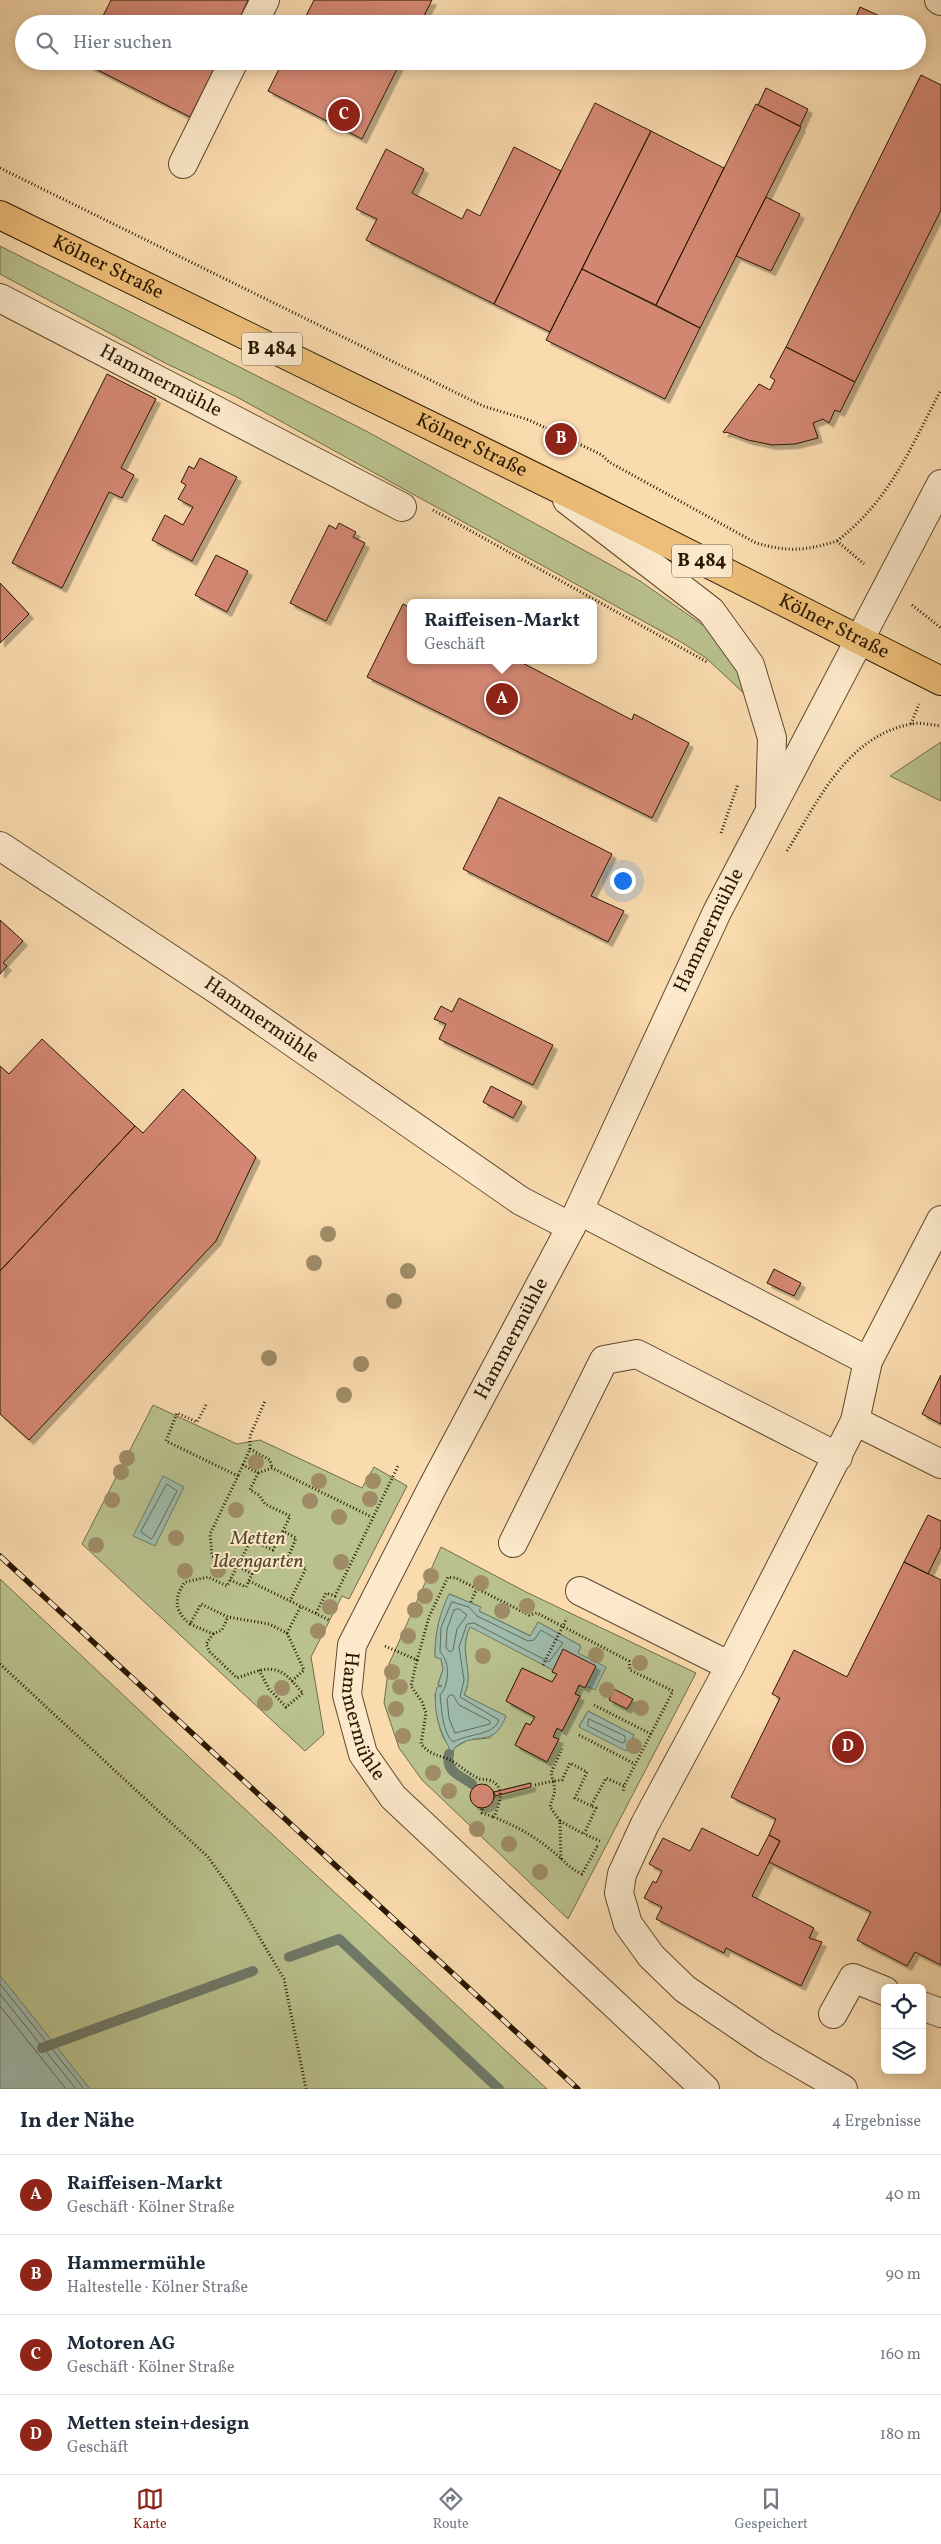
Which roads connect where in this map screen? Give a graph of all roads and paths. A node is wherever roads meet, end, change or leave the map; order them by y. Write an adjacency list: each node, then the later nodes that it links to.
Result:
1 (265, 0): 2 (street)
2 (258, 15)
3 (230, 70): 4 (street)
4 (183, 164)
5 (0, 168): 12 (path)
6 (0, 215): 9 (main road, Kölner Straße / B 484)
7 (0, 298): 11 (street, Hammermühle)
8 (941, 390): 12 (path)
9 (544, 482): 17 (main road, Kölner Straße / B 484); 22 (street)
10 (941, 490): 13 (street, Hammermühle)
11 (402, 507): 14 (path)
12 (837, 540): 13 (path)
13 (888, 585): 16 (path); 17 (street, Hammermühle)
14 (594, 599)
15 (597, 601): 18 (path)
16 (941, 628)
17 (858, 641): 19 (main road, Kölner Straße / B 484); 22 (street, Hammermühle)
18 (710, 664)
19 (941, 681)
20 (941, 726): 25 (path)
21 (738, 783): 23 (path)
22 (770, 809): 26 (street, Hammermühle)
23 (719, 838)
24 (0, 846): 26 (street, Hammermühle)
25 (784, 856)
26 (576, 1219): 28 (street); 55 (street, Hammermühle)
27 (941, 1220): 28 (street)
28 (868, 1361): 31 (street)
29 (266, 1401): 32 (path)
30 (206, 1406): 39 (path)
31 (855, 1421): 33 (street); 34 (street)
32 (250, 1449): 35 (path); 37 (path)
33 (838, 1457): 42 (street); 60 (street)
34 (941, 1464)
35 (243, 1465): 38 (path); 39 (path)
36 (398, 1466): 40 (path)
37 (272, 1468): 38 (path); 40 (path)
38 (258, 1473): 41 (path)
39 (238, 1476): 43 (path)
40 (372, 1517): 50 (path)
41 (284, 1531): 43 (path); 48 (path)
42 (513, 1543)
43 (237, 1568): 44 (path); 45 (path)
44 (230, 1580): 45 (path); 52 (path)
45 (249, 1581): 48 (path)
46 (477, 1588): 49 (path); 53 (path); 57 (path)
47 (580, 1591): 60 (street)
48 (290, 1601): 54 (path)
49 (471, 1602)
50 (316, 1614)
51 (228, 1617): 52 (path); 54 (path); 56 (path)
52 (190, 1624): 56 (path)
53 (563, 1627): 59 (path); 64 (path)
54 (287, 1633): 62 (path)
55 (358, 1633): 57 (path); 87 (street, Hammermühle)
56 (213, 1634): 61 (path)
57 (417, 1660): 74 (path)
58 (0, 1664): 86 (path)
59 (543, 1665)
60 (730, 1666): 88 (street)
61 (259, 1670): 62 (path); 62 (path)
62 (292, 1681)
63 (594, 1705): 64 (path)
64 (651, 1734): 67 (path)
65 (579, 1735): 67 (path)
66 (562, 1748): 68 (path)
67 (635, 1764): 70 (path)
68 (553, 1782): 69 (path); 72 (path); 75 (path)
69 (535, 1785)
70 (624, 1786): 71 (path); 72 (path)
71 (621, 1798)
72 (591, 1806): 77 (path)
73 (482, 1809): 74 (path)
74 (494, 1817): 80 (path)
75 (560, 1822): 77 (path); 80 (path)
76 (604, 1832): 78 (path)
77 (584, 1834): 78 (path)
78 (600, 1841): 79 (path)
79 (597, 1846)
80 (561, 1859): 81 (path)
81 (575, 1871)
82 (881, 1988): 85 (street)
83 (926, 2007): 84 (street)
84 (941, 2013)
85 (833, 2014)
86 (306, 2089)
87 (705, 2089)
88 (843, 2089)

